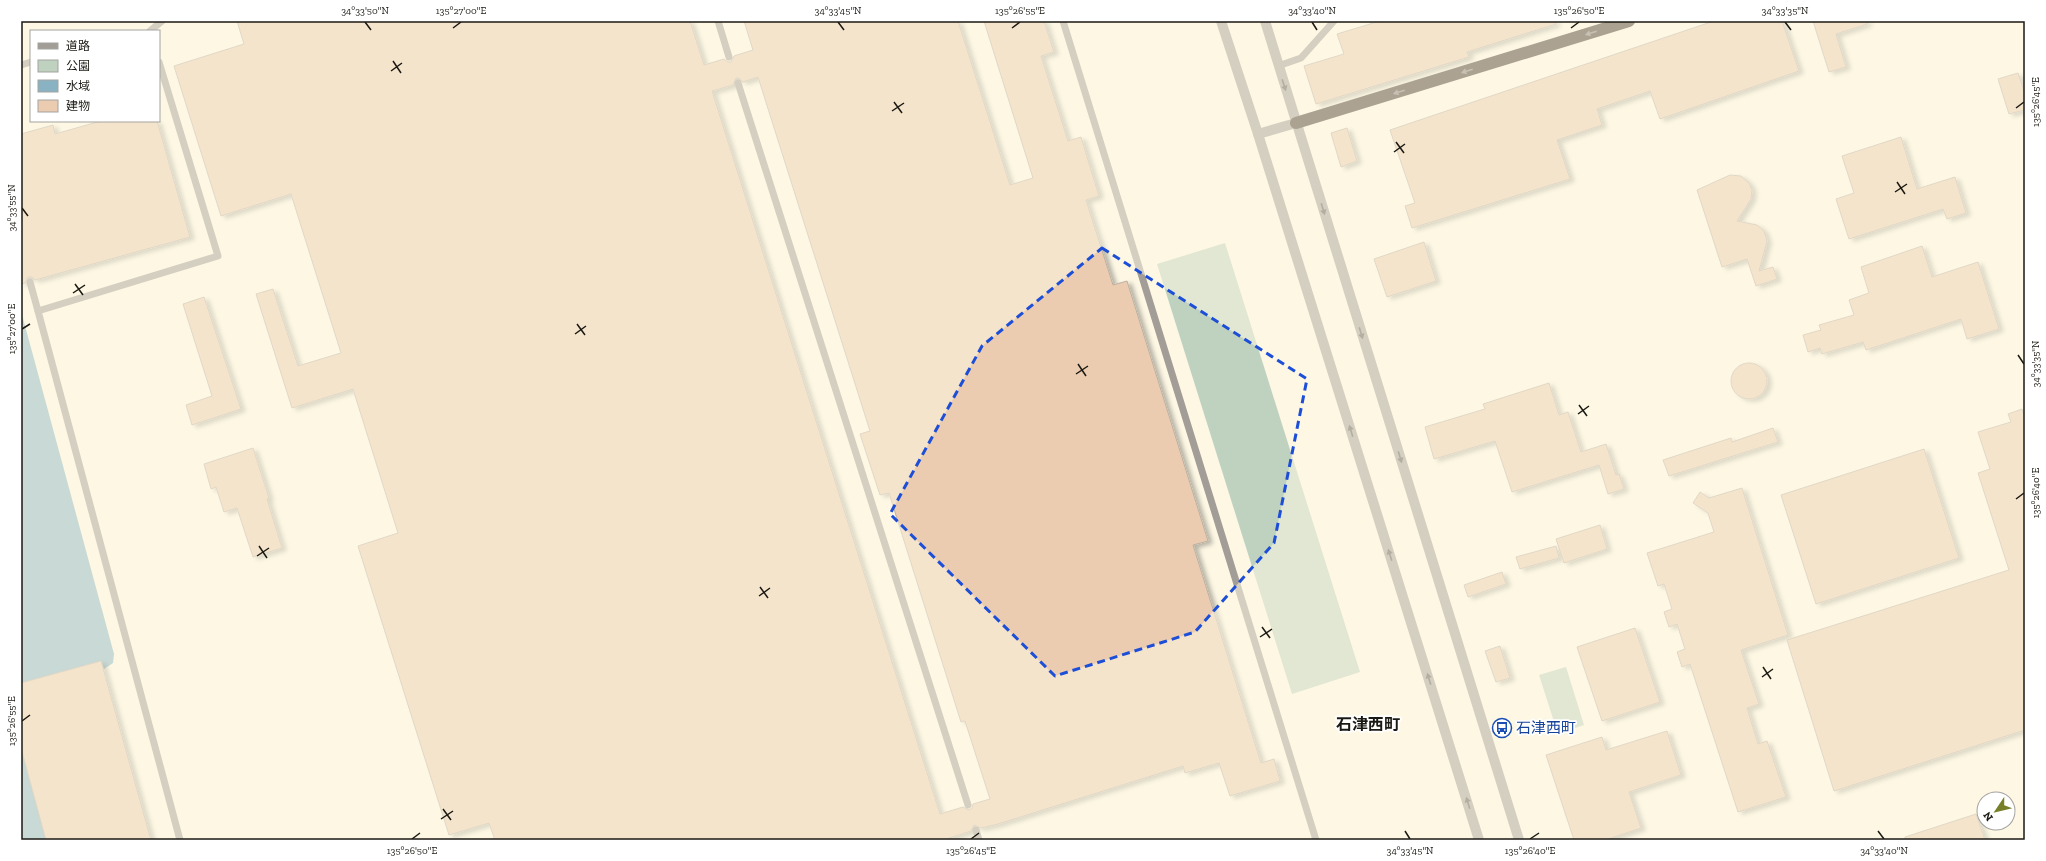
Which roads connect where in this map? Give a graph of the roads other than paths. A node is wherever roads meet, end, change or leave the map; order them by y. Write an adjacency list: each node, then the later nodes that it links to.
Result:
1 (162, 21): 8 (lane)
2 (718, 21): 9 (lane)
3 (1063, 21): 21 (lane)
4 (1221, 21): 14 (street)
5 (1265, 21): 11 (street)
6 (1334, 21): 11 (lane)
7 (1629, 21): 13 (highway, one-way to 13)
8 (151, 30)
9 (729, 57)
10 (160, 65): 16 (lane)
11 (1278, 66): 13 (street, one-way to 13)
12 (738, 83): 17 (lane)
13 (1296, 123): 14 (street); 23 (street, one-way to 23)
14 (1258, 134): 22 (street, one-way to 14)
15 (30, 282): 16 (lane)
16 (38, 311): 19 (lane)
17 (968, 805)
18 (976, 830): 20 (lane)
19 (180, 840)
20 (979, 840)
21 (1316, 840)
22 (1479, 840)
23 (1519, 840)

